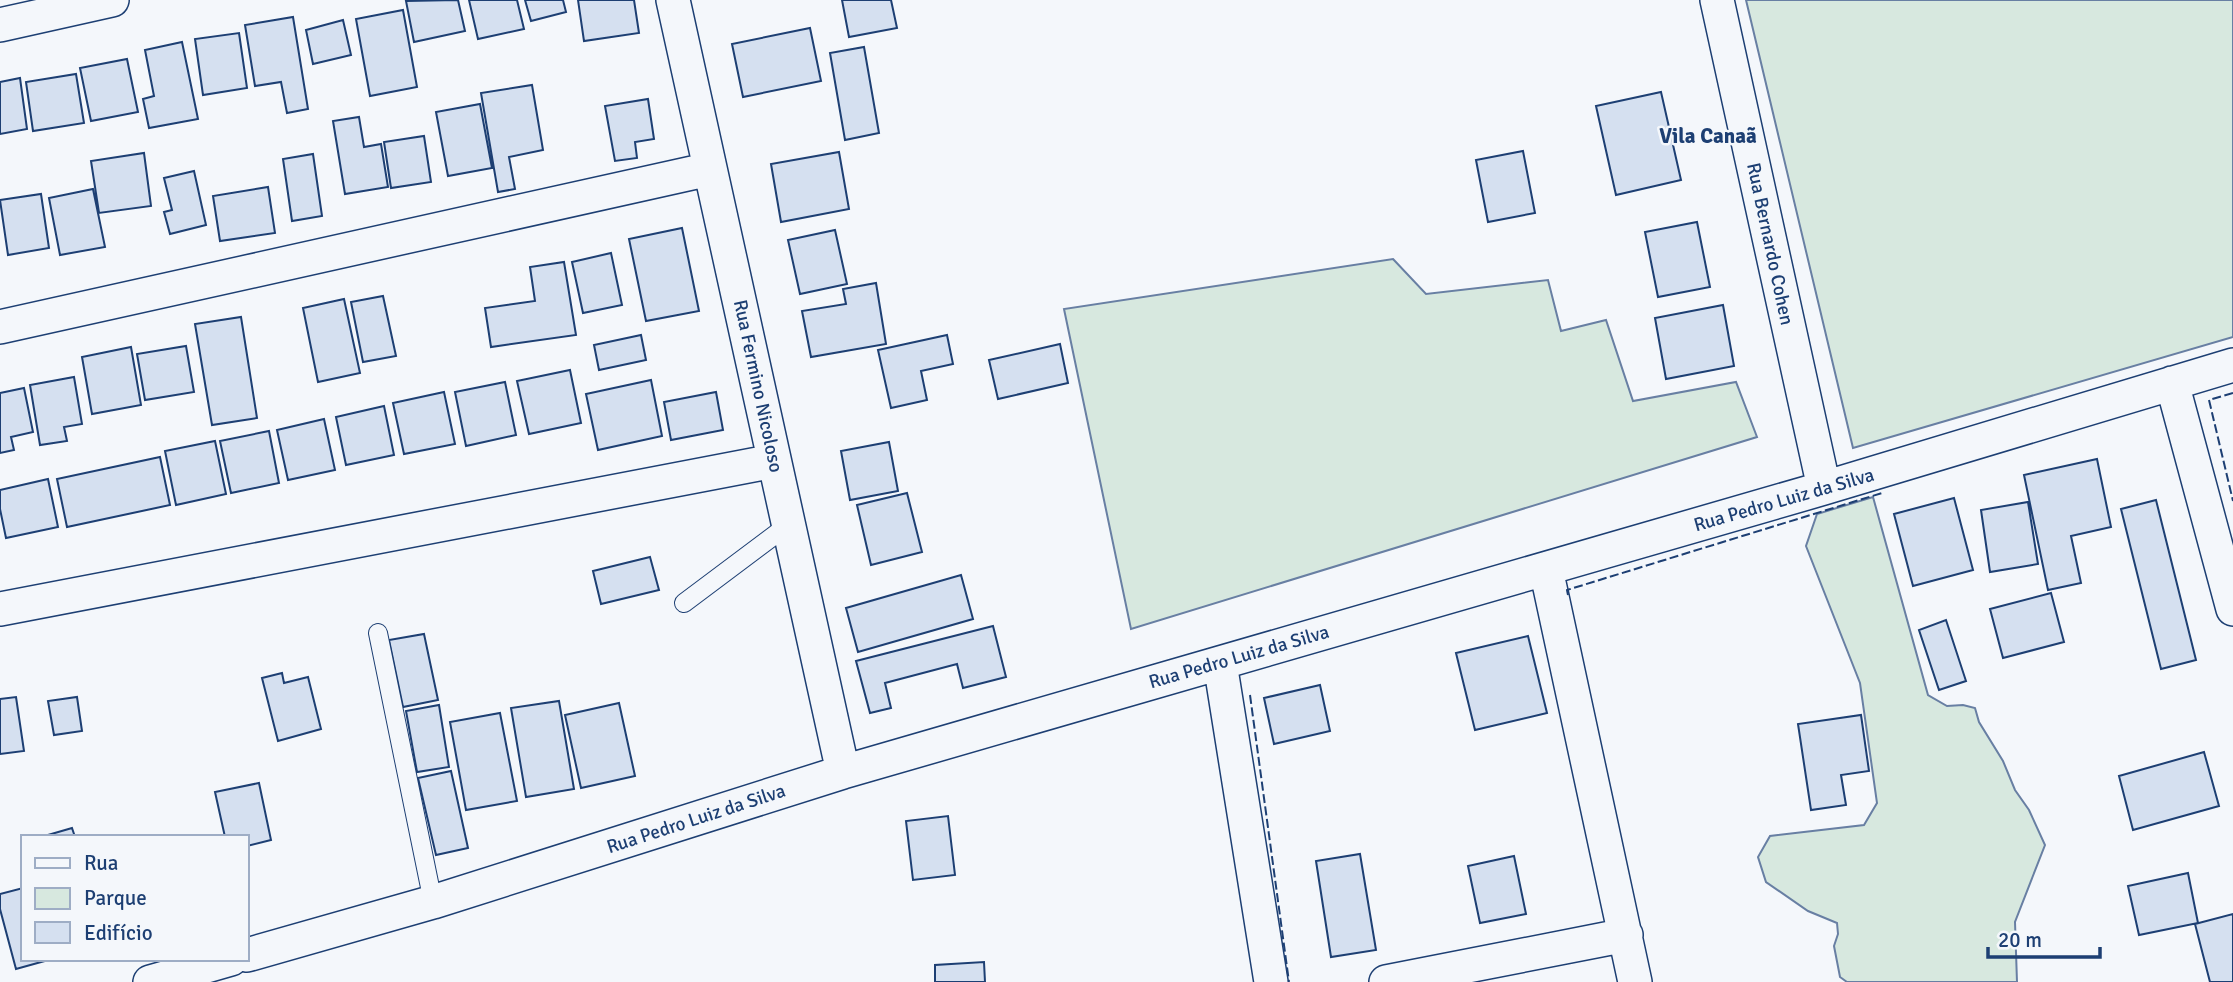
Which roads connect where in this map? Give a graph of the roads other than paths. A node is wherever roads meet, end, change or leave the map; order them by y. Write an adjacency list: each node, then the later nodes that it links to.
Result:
1 (112, 0): 4 (street)
2 (673, 0): 5 (street, Rua Fermino Nicoloso)
3 (1717, 0): 10 (street, Rua Bernardo Cohen)
4 (0, 25)
5 (710, 169): 6 (street); 9 (street, Rua Fermino Nicoloso)
6 (0, 327)
7 (2233, 365): 8 (street, Rua Pedro Luiz da Silva)
8 (2172, 383): 10 (street, Rua Pedro Luiz da Silva); 15 (street)
9 (774, 461): 11 (street, Rua Fermino Nicoloso); 14 (street)
10 (1824, 488): 12 (street, Rua Pedro Luiz da Silva)
11 (788, 525): 13 (lane); 18 (street, Rua Fermino Nicoloso)
12 (1546, 569): 17 (street, Rua Pedro Luiz da Silva); 20 (street)
13 (684, 603)
14 (0, 608)
15 (2233, 610)
16 (378, 633): 19 (lane)
17 (1220, 663): 18 (street, Rua Pedro Luiz da Silva); 24 (street)
18 (843, 772): 19 (street, Rua Pedro Luiz da Silva)
19 (433, 902): 21 (street, Rua Pedro Luiz da Silva)
20 (1626, 935): 25 (street); 26 (street)
21 (248, 955)
22 (224, 961): 23 (street)
23 (150, 982)
24 (1271, 982)
25 (1386, 982)
26 (1635, 982)

